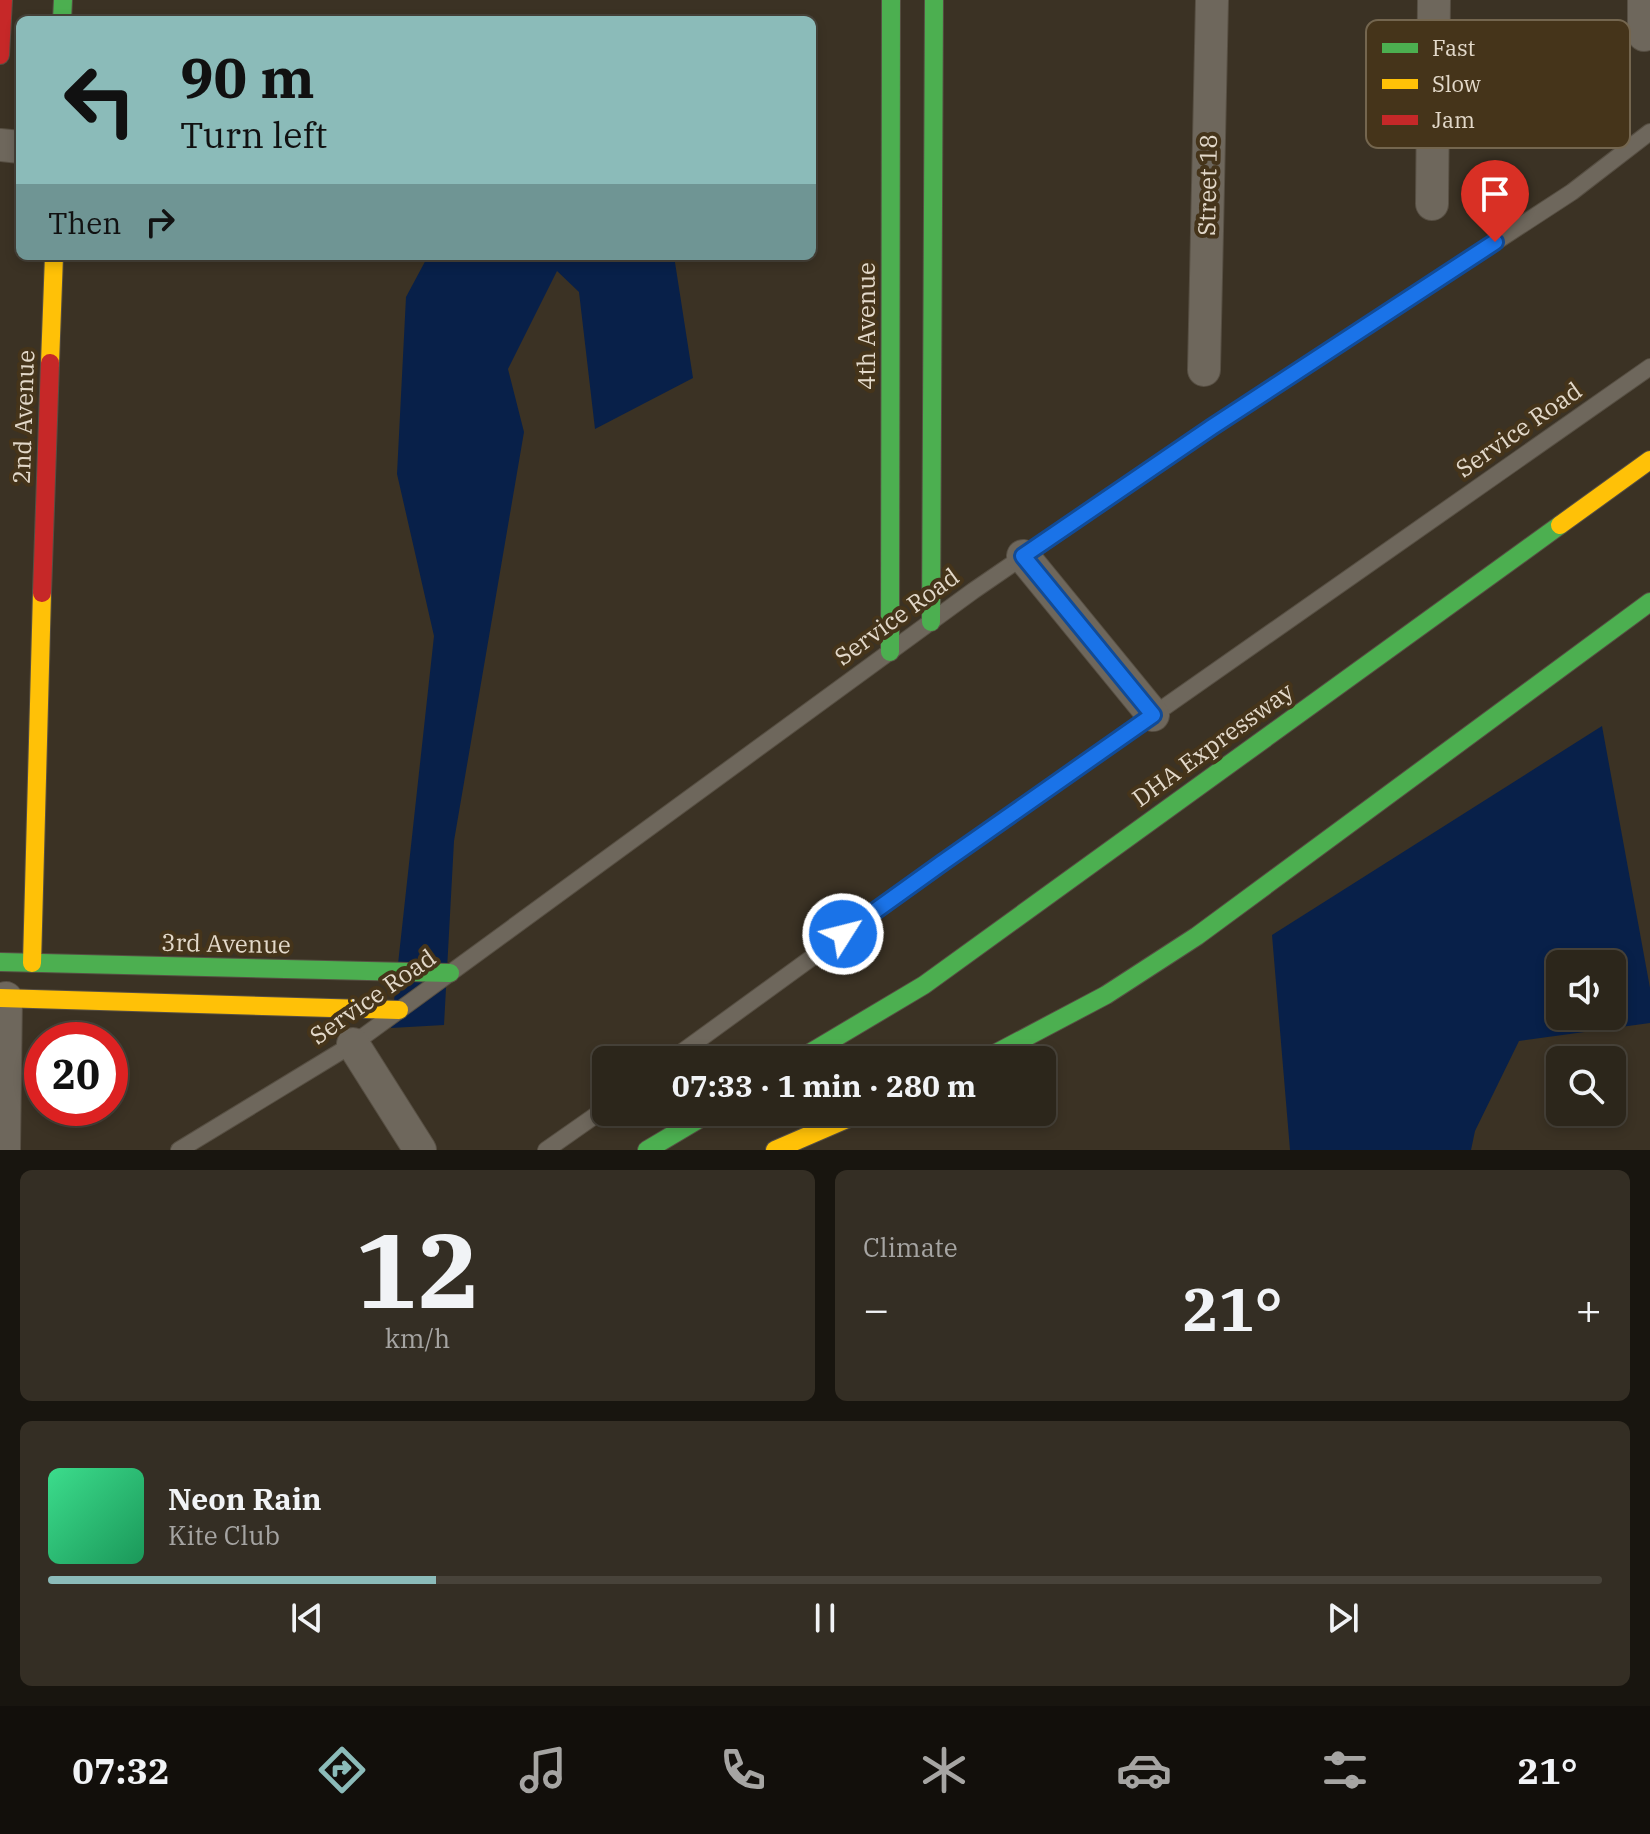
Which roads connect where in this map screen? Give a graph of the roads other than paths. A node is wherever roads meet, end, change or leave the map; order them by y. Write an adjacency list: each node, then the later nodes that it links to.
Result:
1 (3, 0): 9 (main road)
2 (891, 0): 22 (main road, 4th Avenue)
3 (934, 0): 21 (main road)
4 (1212, 0): 17 (street, Street 18)
5 (1434, 0): 7 (street)
6 (1644, 0): 8 (street)
7 (1434, 20)
8 (1644, 35)
9 (0, 55)
10 (1650, 132): 11 (lane, Service Road)
11 (1630, 147)
12 (1433, 148): 14 (street)
13 (1629, 148): 19 (lane, Service Road)
14 (1432, 204)
15 (54, 260): 25 (main road, 2nd Avenue)
16 (1650, 367): 23 (lane, Service Road)
17 (1204, 370)
18 (1650, 460): 31 (main road, DHA Expressway)
19 (1023, 556): 21 (lane, Service Road); 23 (street)
20 (1650, 602): 32 (main road)
21 (931, 622): 22 (lane, Service Road)
22 (890, 652): 26 (lane, Service Road)
23 (1153, 715): 30 (lane, Service Road)
24 (0, 962): 25 (main road, 3rd Avenue)
25 (32, 963): 26 (main road, 3rd Avenue)
26 (450, 973): 28 (lane, Service Road)
27 (3, 998): 28 (main road); 36 (street)
28 (399, 1010): 29 (lane, Service Road)
29 (353, 1044): 37 (lane, Service Road); 38 (street)
30 (690, 1046)
31 (822, 1046)
32 (1009, 1046)
33 (592, 1118): 39 (lane)
34 (687, 1126): 40 (main road)
35 (831, 1126): 41 (main road)
36 (4, 1150)
37 (179, 1150)
38 (420, 1150)
39 (546, 1150)
40 (647, 1150)
41 (775, 1150)

